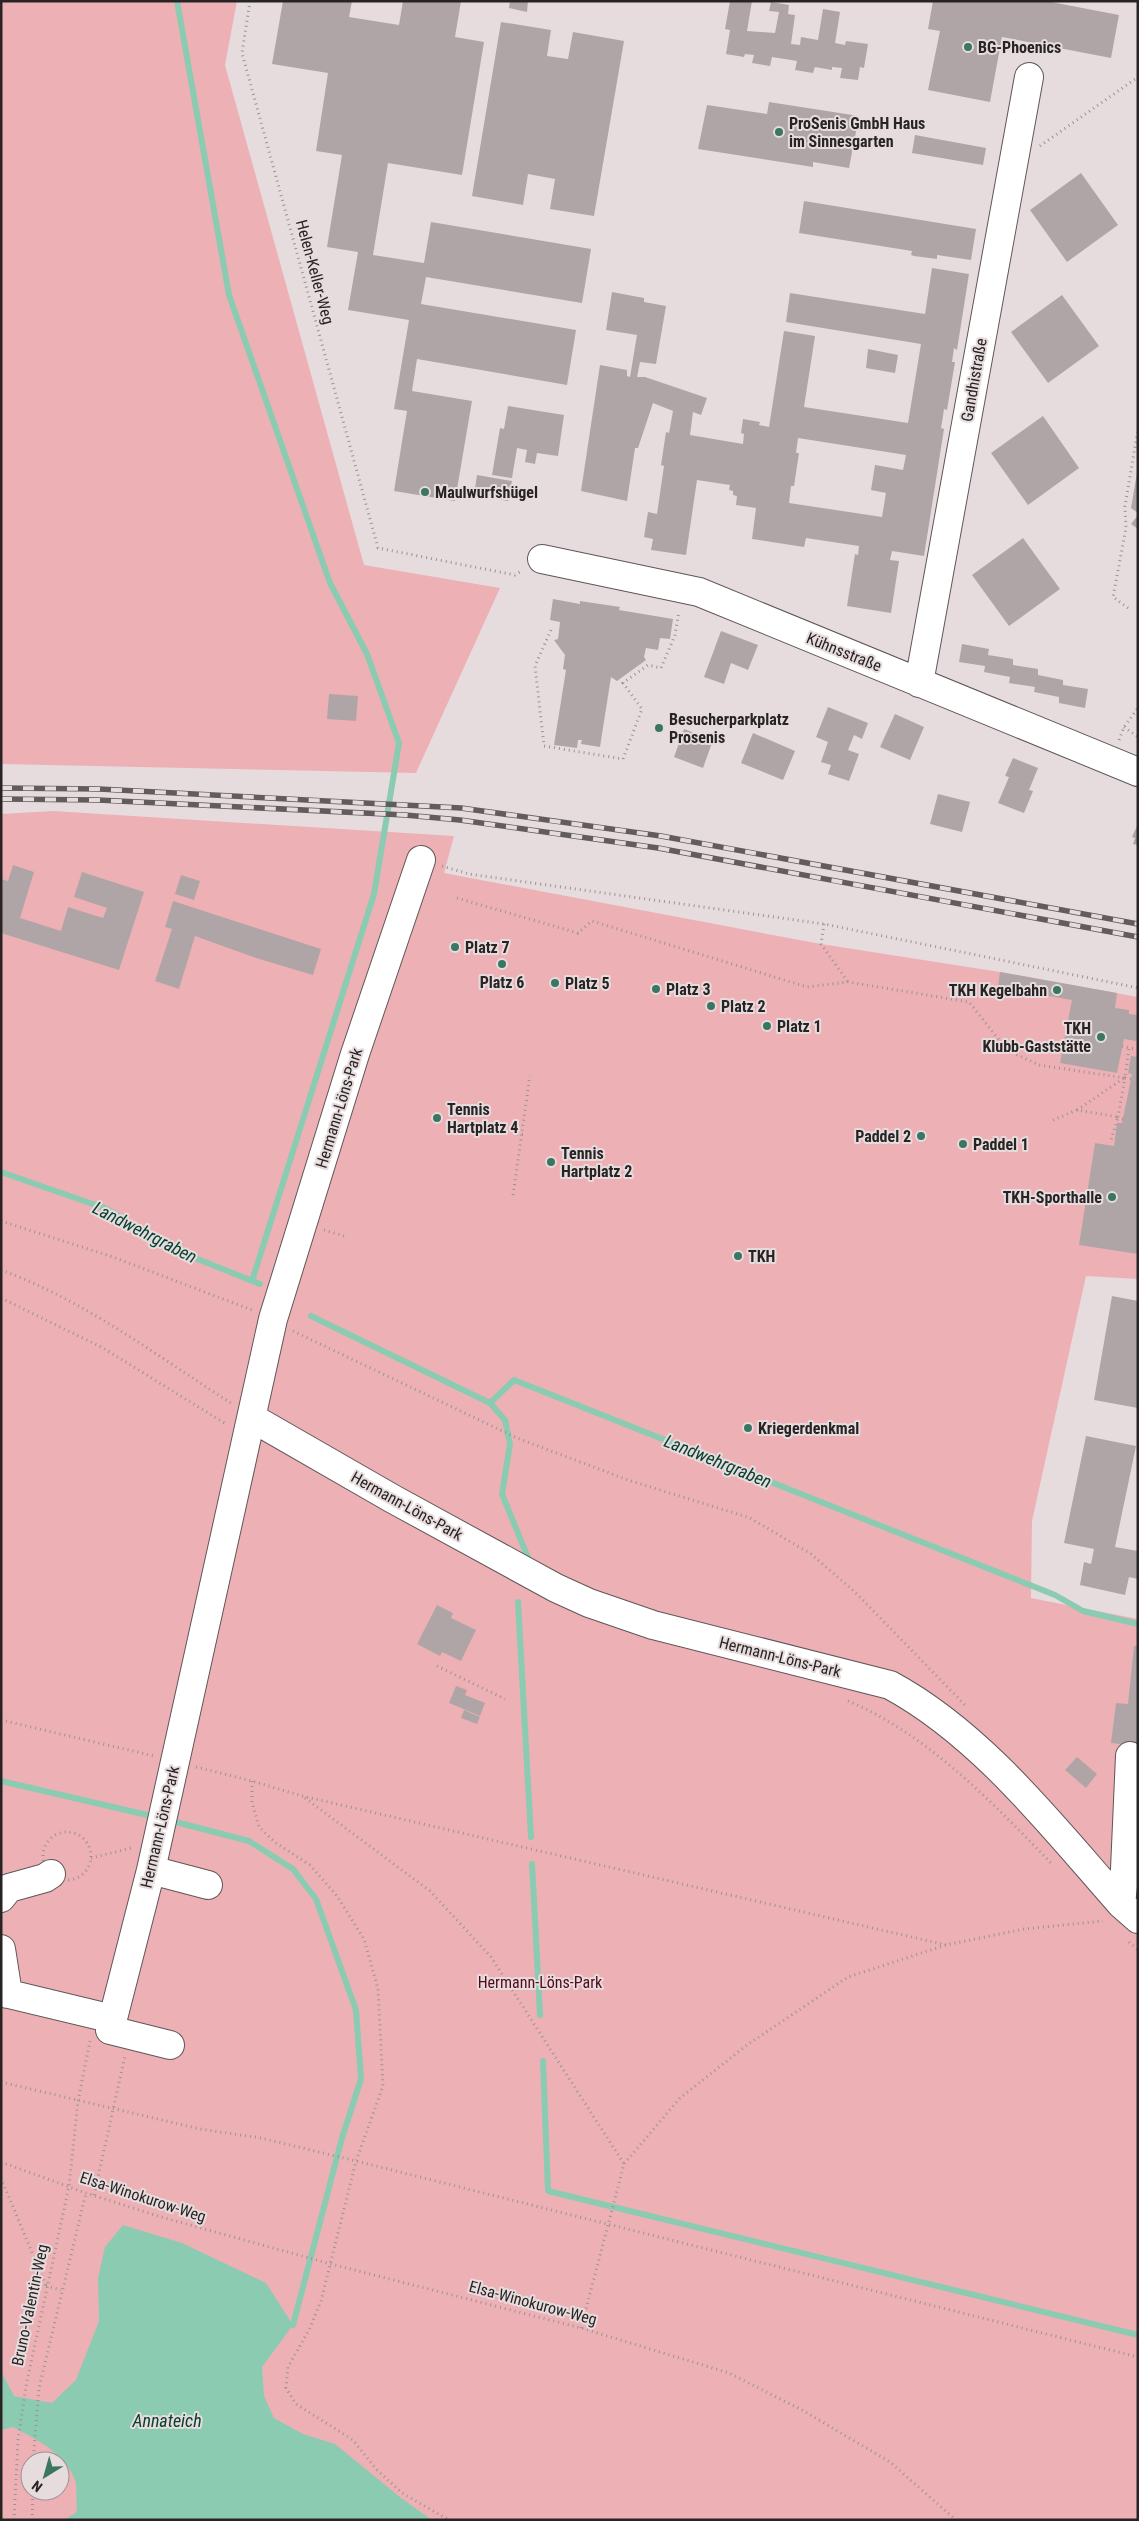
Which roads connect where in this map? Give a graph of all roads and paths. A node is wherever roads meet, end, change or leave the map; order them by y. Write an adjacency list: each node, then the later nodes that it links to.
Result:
1 (250, 1): 7 (path, Helen-Keller-Weg)
2 (1029, 77): 4 (street, Gandhistraße)
3 (1138, 78): 4 (path)
4 (1013, 162): 11 (street, Gandhistraße)
5 (1138, 429): 9 (path)
6 (542, 559): 8 (street, Kühnsstraße)
7 (515, 574)
8 (682, 588): 10 (path); 11 (street, Kühnsstraße)
9 (1128, 608)
10 (551, 630)
11 (919, 682): 16 (street, Kühnsstraße)
12 (1138, 708): 13 (path)
13 (1124, 727): 14 (path); 15 (path)
14 (1138, 737)
15 (1117, 744)
16 (1138, 772)
17 (429, 862): 19 (path); 43 (street, Hermann-Löns-Park)
18 (457, 898): 20 (path)
19 (824, 924): 20 (path); 21 (path)
20 (848, 982): 26 (path)
21 (1138, 988)
22 (1122, 1046): 23 (path)
23 (1129, 1048): 24 (path); 26 (path)
24 (1138, 1049)
25 (530, 1076): 33 (path)
26 (1125, 1078): 27 (path); 28 (path); 29 (path)
27 (1131, 1079)
28 (1077, 1110): 29 (path); 31 (path)
29 (1118, 1117): 30 (path); 35 (path)
30 (1123, 1119)
31 (1053, 1120)
32 (516, 1134): 33 (path)
33 (521, 1134): 34 (path); 36 (path)
34 (527, 1135)
35 (1111, 1140)
36 (513, 1195)
37 (321, 1229): 38 (path)
38 (344, 1236)
39 (1, 1270): 43 (path)
40 (1, 1298): 43 (path)
41 (291, 1330): 42 (path)
42 (289, 1339)
43 (250, 1428): 51 (street, Hermann-Löns-Park); 61 (street, Hermann-Löns-Park)
44 (497, 1428): 48 (path)
45 (437, 1666): 47 (path)
46 (841, 1698): 56 (path)
47 (505, 1699)
48 (966, 1706)
49 (1, 1720): 51 (path)
50 (1130, 1756): 61 (street)
51 (191, 1766): 52 (path); 57 (street, Hermann-Löns-Park)
52 (252, 1780): 53 (path); 70 (path)
53 (302, 1796): 62 (path); 72 (path)
54 (136, 1847): 55 (path)
55 (91, 1858)
56 (1055, 1867)
57 (151, 1870): 59 (street); 66 (street, Hermann-Löns-Park)
58 (51, 1874): 60 (street)
59 (208, 1885)
60 (1, 1898)
61 (1121, 1918): 62 (path); 64 (path)
62 (946, 1945): 72 (path)
63 (1, 1949): 65 (street)
64 (1138, 1950)
65 (5, 1993): 66 (street)
66 (106, 2022): 67 (street); 69 (path, Bruno-Valentin-Weg)
67 (170, 2045)
68 (1, 2082): 69 (path)
69 (78, 2101): 70 (path); 74 (path, Bruno-Valentin-Weg)
70 (356, 2161): 76 (path); 77 (path)
71 (1, 2162): 74 (path, Elsa-Winokurow-Weg)
72 (624, 2164): 76 (path)
73 (1, 2178): 78 (path)
74 (69, 2186): 75 (path, Elsa-Winokurow-Weg); 78 (path, Bruno-Valentin-Weg)
75 (86, 2193): 77 (path, Elsa-Winokurow-Weg); 79 (path)
76 (608, 2225): 80 (path); 81 (path)
77 (331, 2264): 80 (path, Elsa-Winokurow-Weg); 86 (path)
78 (46, 2286): 79 (path); 84 (path, Bruno-Valentin-Weg)
79 (61, 2290): 82 (path)
80 (581, 2328): 87 (path, Elsa-Winokurow-Weg)
81 (1138, 2357)
82 (34, 2451)
83 (33, 2501): 85 (path)
84 (14, 2520)
85 (32, 2520)
86 (449, 2520)
87 (956, 2520)

